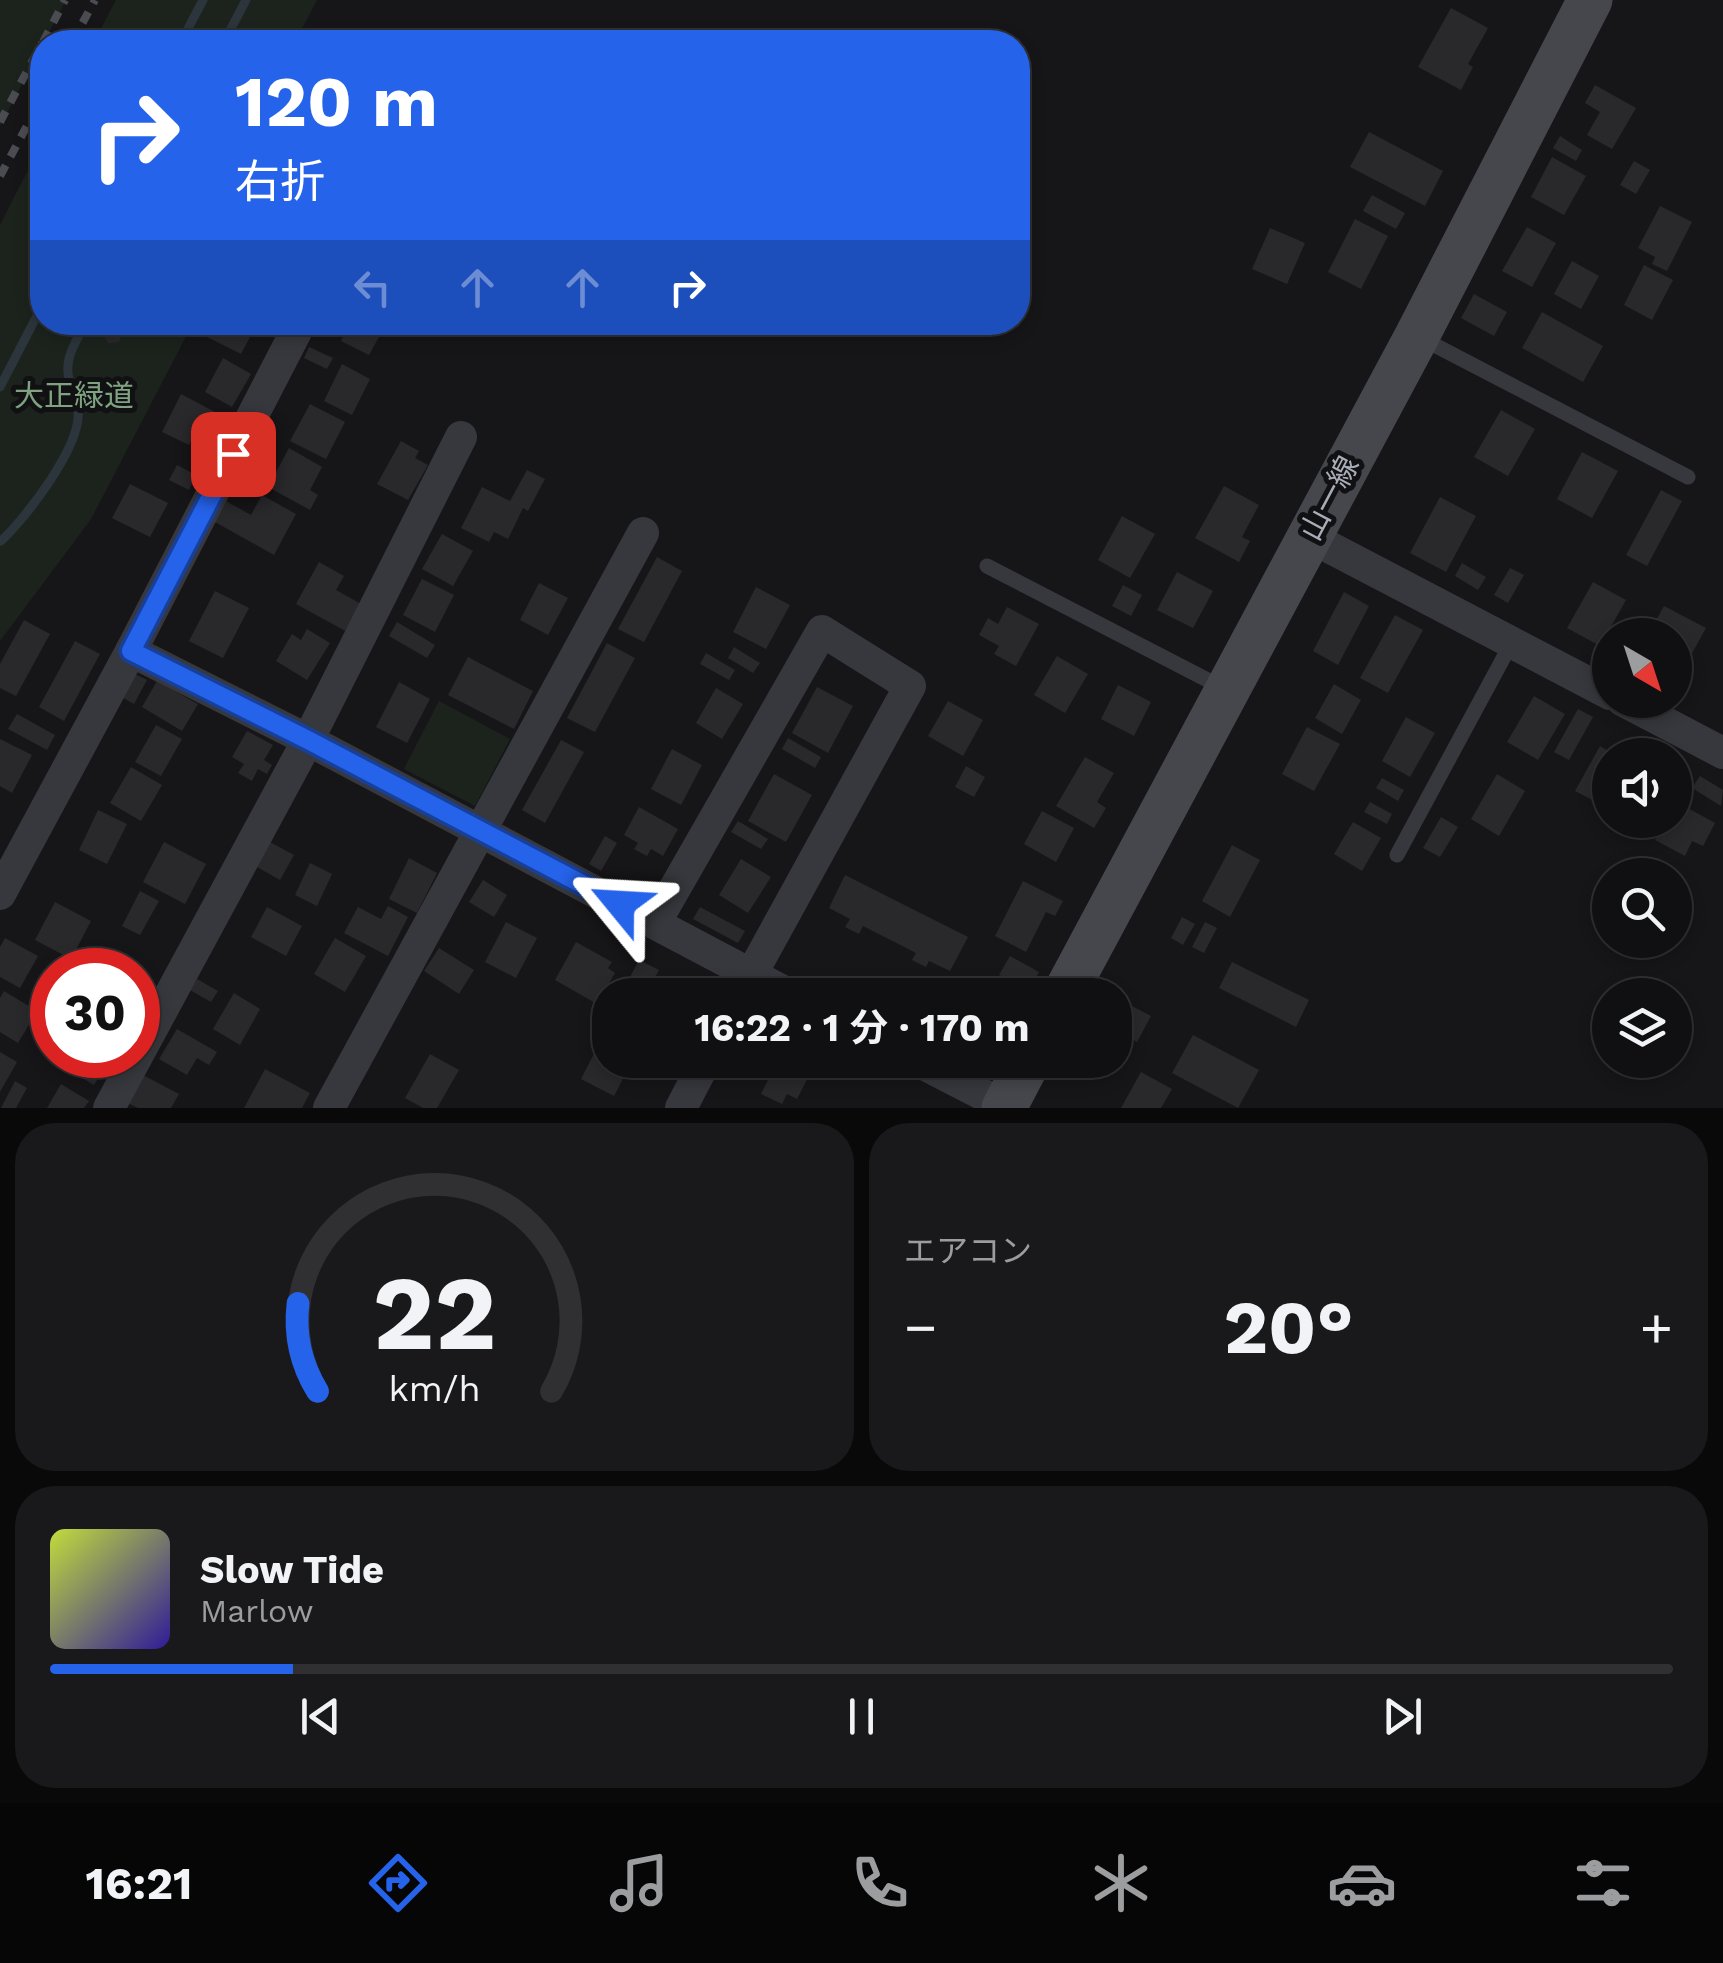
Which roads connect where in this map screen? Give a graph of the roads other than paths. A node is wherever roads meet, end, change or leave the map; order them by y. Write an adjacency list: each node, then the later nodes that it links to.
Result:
1 (1590, 0): 3 (street, 山一線)
2 (294, 335): 10 (street)
3 (1417, 336): 5 (lane); 7 (street, 山一線)
4 (461, 437): 14 (street)
5 (1688, 478)
6 (643, 532): 16 (street)
7 (1308, 536): 9 (street); 12 (street, 山一線)
8 (987, 566): 12 (lane)
9 (1512, 642): 11 (street); 17 (lane)
10 (131, 651): 14 (street); 18 (street)
11 (1592, 684)
12 (1226, 690): 22 (street, 山一線)
13 (1656, 718): 15 (street)
14 (308, 740): 16 (street); 27 (street)
15 (1723, 753)
16 (479, 831): 19 (street); 28 (street)
17 (1397, 855)
18 (0, 894)
19 (656, 923): 20 (street); 21 (street)
20 (735, 978)
21 (749, 978)
22 (1073, 978)
23 (697, 1078): 29 (street)
24 (950, 1078): 26 (street)
25 (1019, 1078): 26 (street)
26 (1004, 1107)
27 (109, 1108)
28 (329, 1108)
29 (681, 1108)

